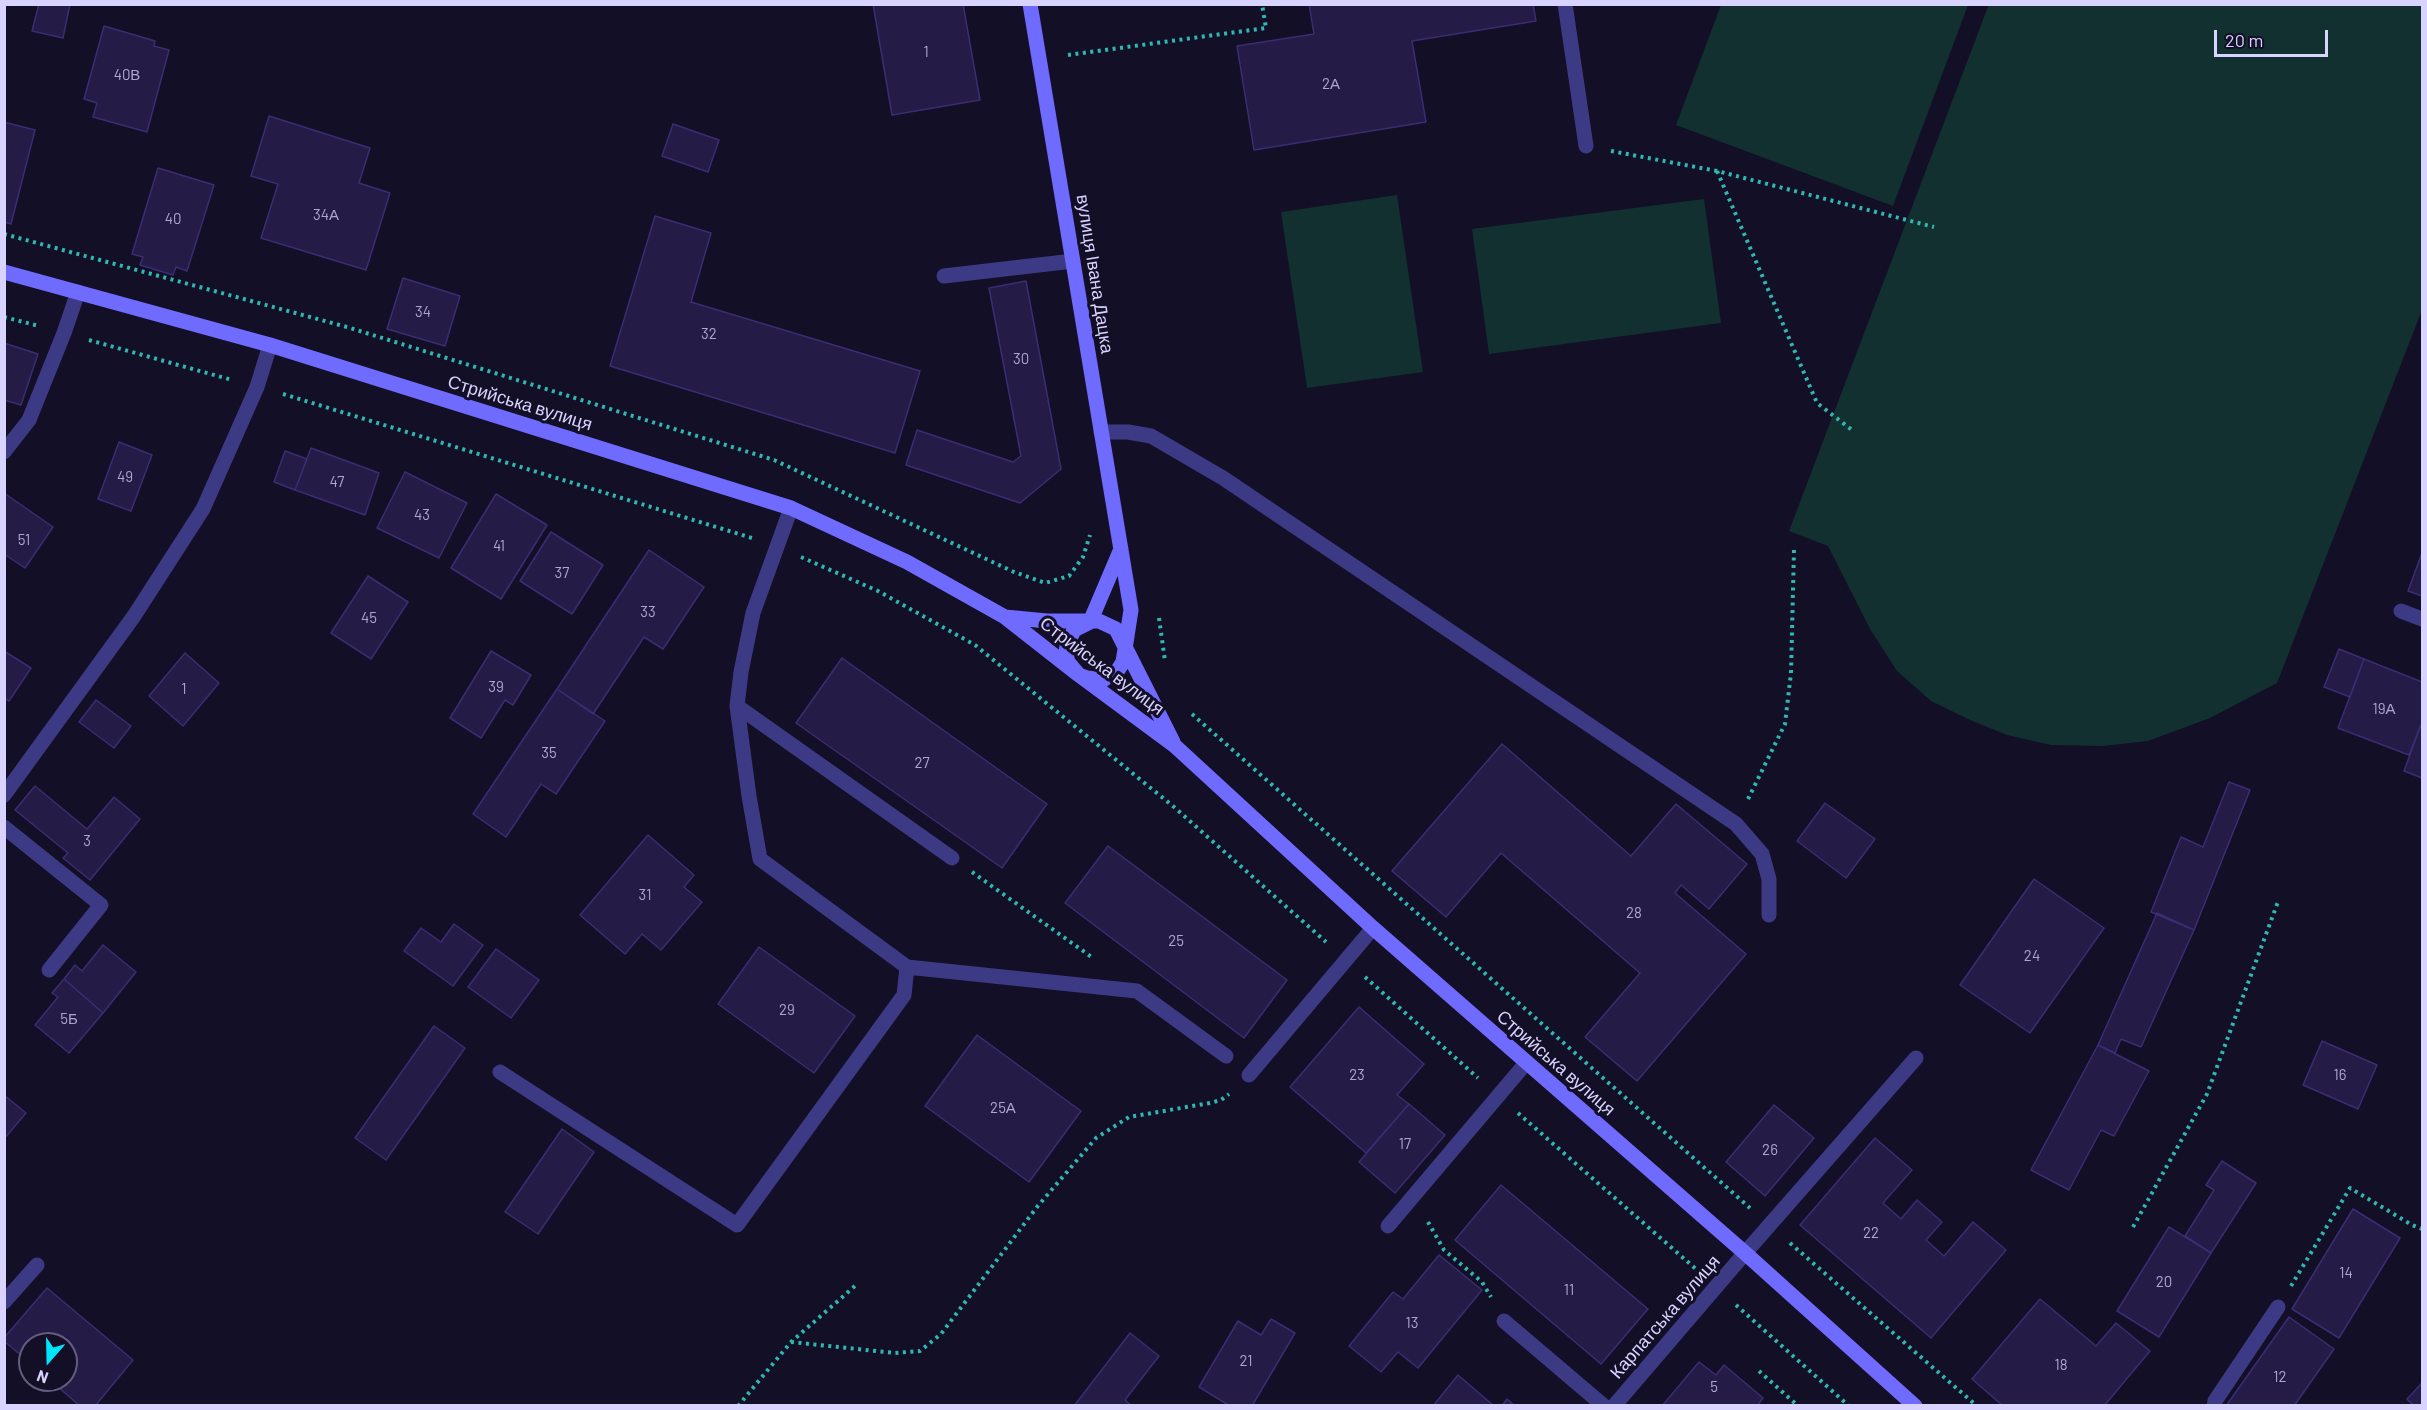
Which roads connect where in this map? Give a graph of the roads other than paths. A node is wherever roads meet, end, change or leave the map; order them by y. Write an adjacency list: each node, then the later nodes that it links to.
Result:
1 (1030, 4): 4 (main road, вулиця Івана Дацка)
2 (1565, 4): 3 (street)
3 (1586, 146)
4 (1073, 261): 6 (street); 9 (main road, вулиця Івана Дацка)
5 (4, 272): 7 (main road, Стрийська вулиця)
6 (944, 276)
7 (78, 292): 8 (main road, Стрийська вулиця); 10 (street)
8 (270, 345): 11 (main road, Стрийська вулиця); 21 (street)
9 (1101, 432): 12 (main road, вулиця Івана Дацка); 24 (street)
10 (4, 452)
11 (791, 508): 14 (main road, Стрийська вулиця); 19 (street)
12 (1121, 549): 16 (main road); 17 (main road, вулиця Івана Дацка)
13 (2401, 611): 15 (street)
14 (1005, 617): 16 (main road, Стрийська вулиця); 18 (main road, Стрийська вулиця)
15 (2422, 619)
16 (1090, 622): 17 (main road, Стрийська вулиця); 18 (main road)
17 (1125, 645): 18 (main road); 20 (main road, Стрийська вулиця)
18 (1078, 675): 20 (main road, Стрийська вулиця)
19 (737, 706): 23 (street); 26 (street)
20 (1175, 746): 25 (main road, Стрийська вулиця)
21 (4, 795)
22 (4, 827): 27 (street)
23 (952, 858)
24 (1769, 915)
25 (1373, 928): 30 (main road, Стрийська вулиця); 32 (street)
26 (907, 967): 28 (street); 31 (street)
27 (49, 970)
28 (1226, 1056)
29 (1916, 1058): 34 (street, Карпатська вулиця)
30 (1526, 1063): 33 (street); 34 (main road, Стрийська вулиця)
31 (500, 1072)
32 (1249, 1075)
33 (1388, 1226)
34 (1745, 1253): 40 (street, Карпатська вулиця); 41 (main road, Стрийська вулиця)
35 (37, 1265): 36 (street)
36 (4, 1302)
37 (2278, 1307): 42 (street)
38 (1504, 1321): 39 (street)
39 (1604, 1406)
40 (1614, 1406)
41 (1915, 1406)
42 (2214, 1406)

